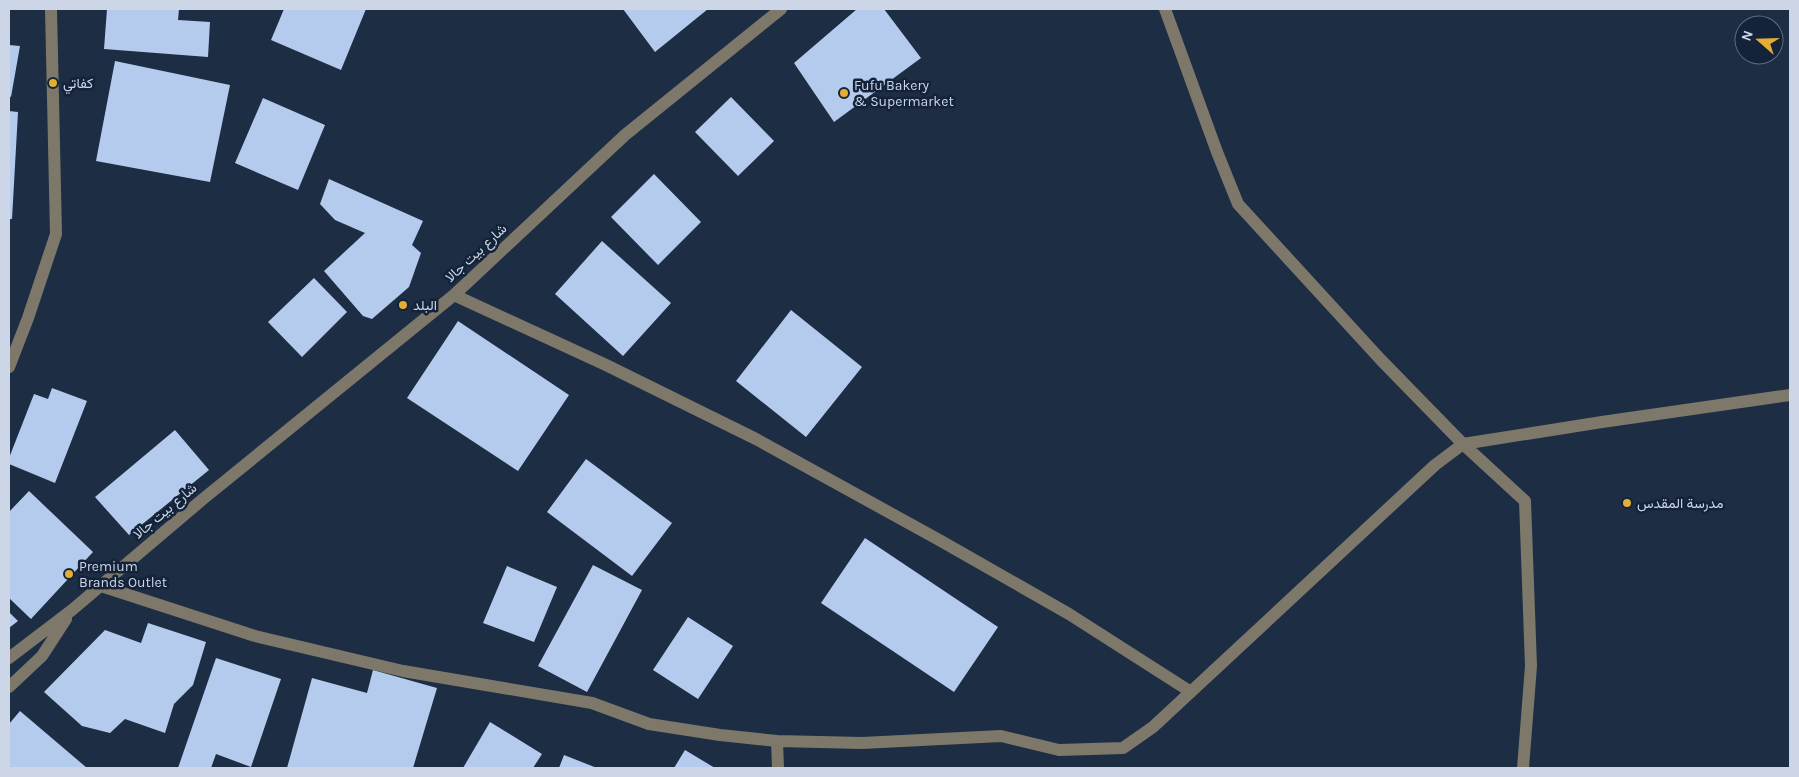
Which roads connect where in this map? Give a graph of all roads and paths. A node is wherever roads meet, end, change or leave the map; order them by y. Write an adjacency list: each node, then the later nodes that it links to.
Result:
1 (51, 9): 5 (street)
2 (781, 9): 4 (street, شارع بيت جالا)
3 (1165, 9): 7 (street)
4 (454, 295): 8 (street, شارع بيت جالا); 12 (street)
5 (9, 366)
6 (1790, 395): 7 (street)
7 (1463, 444): 12 (street); 15 (street)
8 (101, 586): 9 (street, شارع بيت جالا); 13 (street)
9 (72, 610): 10 (street, شارع بيت جالا); 11 (street, شارع بيت جالا)
10 (9, 658)
11 (9, 687)
12 (1191, 692): 13 (street)
13 (776, 741): 14 (street)
14 (778, 768)
15 (1523, 768)

